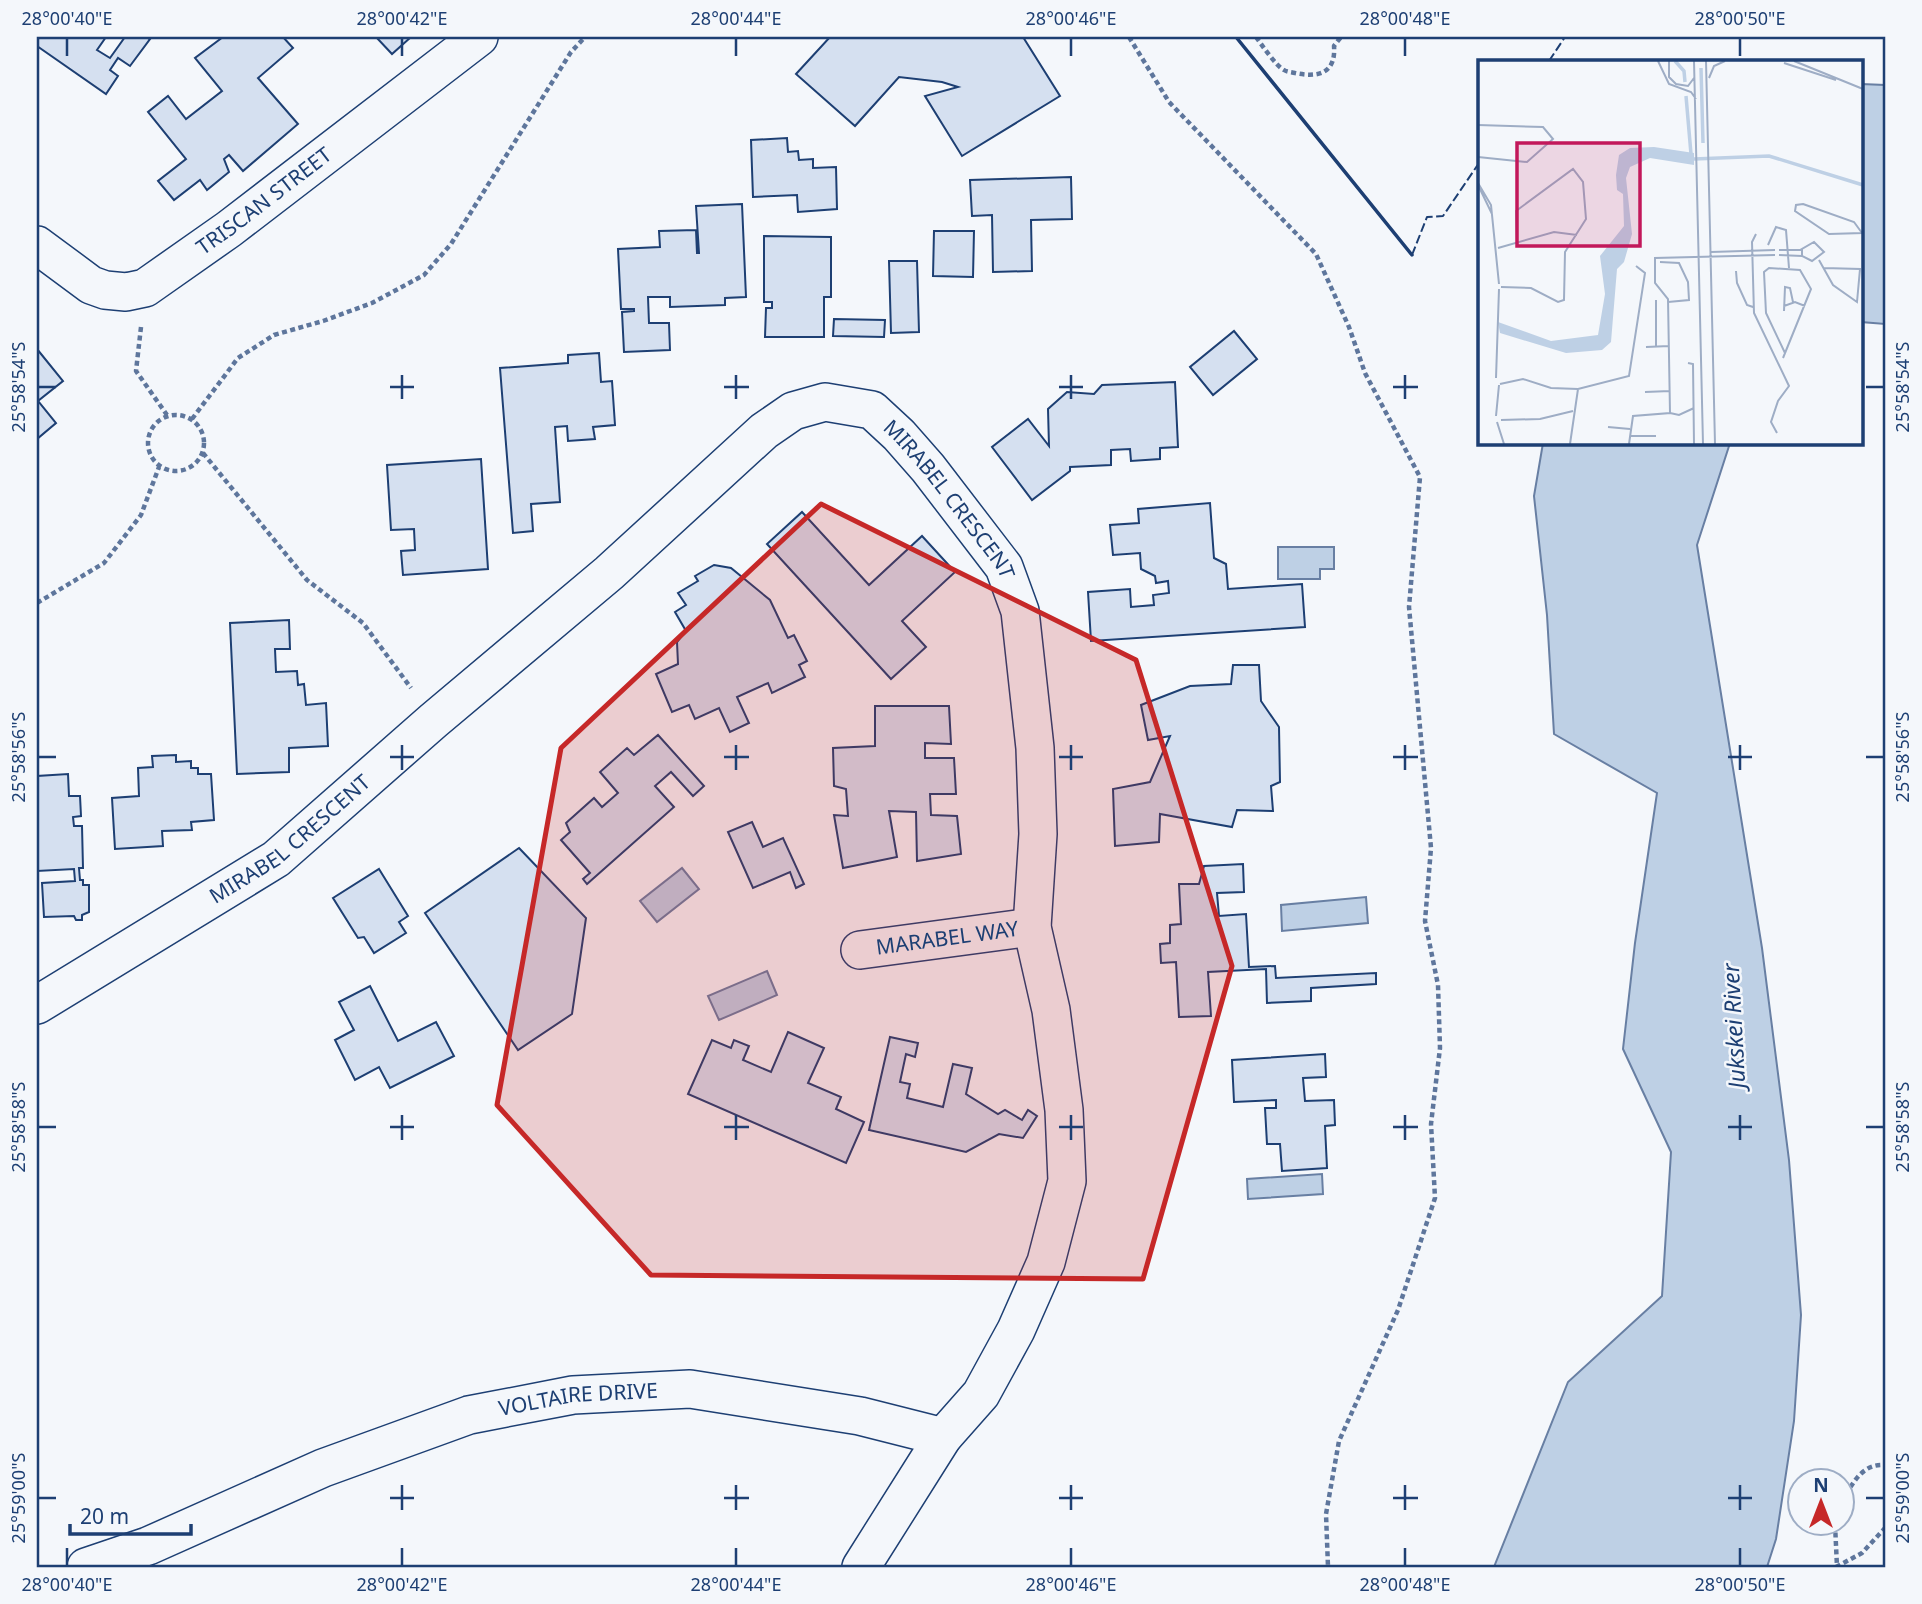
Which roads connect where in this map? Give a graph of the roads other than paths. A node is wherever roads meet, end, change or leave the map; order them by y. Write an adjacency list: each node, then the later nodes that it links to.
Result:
1 (479, 37): 2 (street, TRISCAN STREET)
2 (37, 245)
3 (1032, 927): 4 (street, MARABEL WAY); 5 (street, MIRABEL CRESCENT); 6 (street, MIRABEL CRESCENT)
4 (860, 950)
5 (37, 1005)
6 (943, 1437): 7 (street, VOLTAIRE DRIVE); 8 (street)
7 (86, 1567)
8 (861, 1567)

